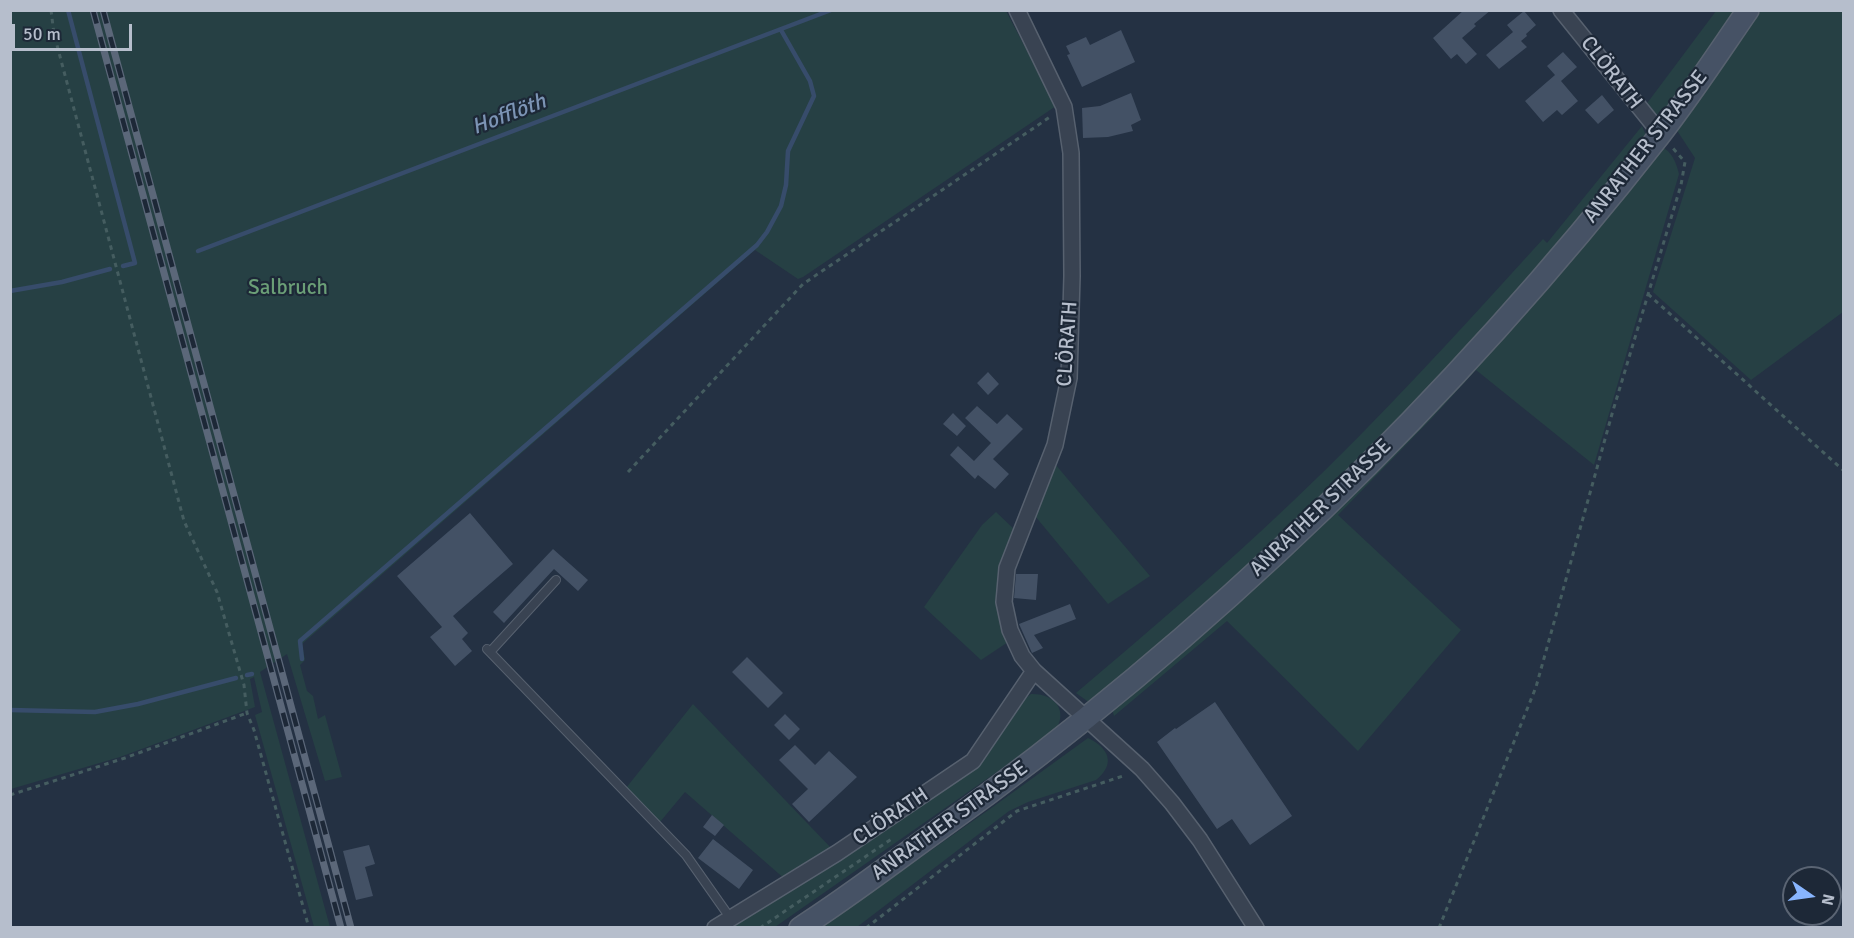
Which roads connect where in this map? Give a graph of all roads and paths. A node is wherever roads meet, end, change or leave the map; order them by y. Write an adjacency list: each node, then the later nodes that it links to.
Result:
1 (51, 10): 12 (path)
2 (1017, 10): 5 (street, CLÖRATH)
3 (1561, 10): 6 (street, CLÖRATH)
4 (1748, 10): 6 (main road, ANRATHER STRASSE)
5 (1064, 108): 9 (path); 11 (street, CLÖRATH)
6 (1661, 134): 7 (path); 13 (main road, ANRATHER STRASSE)
7 (1648, 294): 8 (path); 22 (path)
8 (1844, 471)
9 (627, 472)
10 (556, 580): 16 (lane)
11 (1034, 671): 13 (street, CLÖRATH); 16 (street, CLÖRATH)
12 (247, 713): 15 (path); 18 (path)
13 (1087, 719): 14 (street, CLÖRATH); 17 (main road, ANRATHER STRASSE)
14 (1142, 769): 20 (path); 21 (street, CLÖRATH)
15 (10, 795)
16 (731, 919): 19 (street, CLÖRATH)
17 (806, 924)
18 (309, 927)
19 (715, 927)
20 (866, 927)
21 (1256, 927)
22 (1439, 927)

